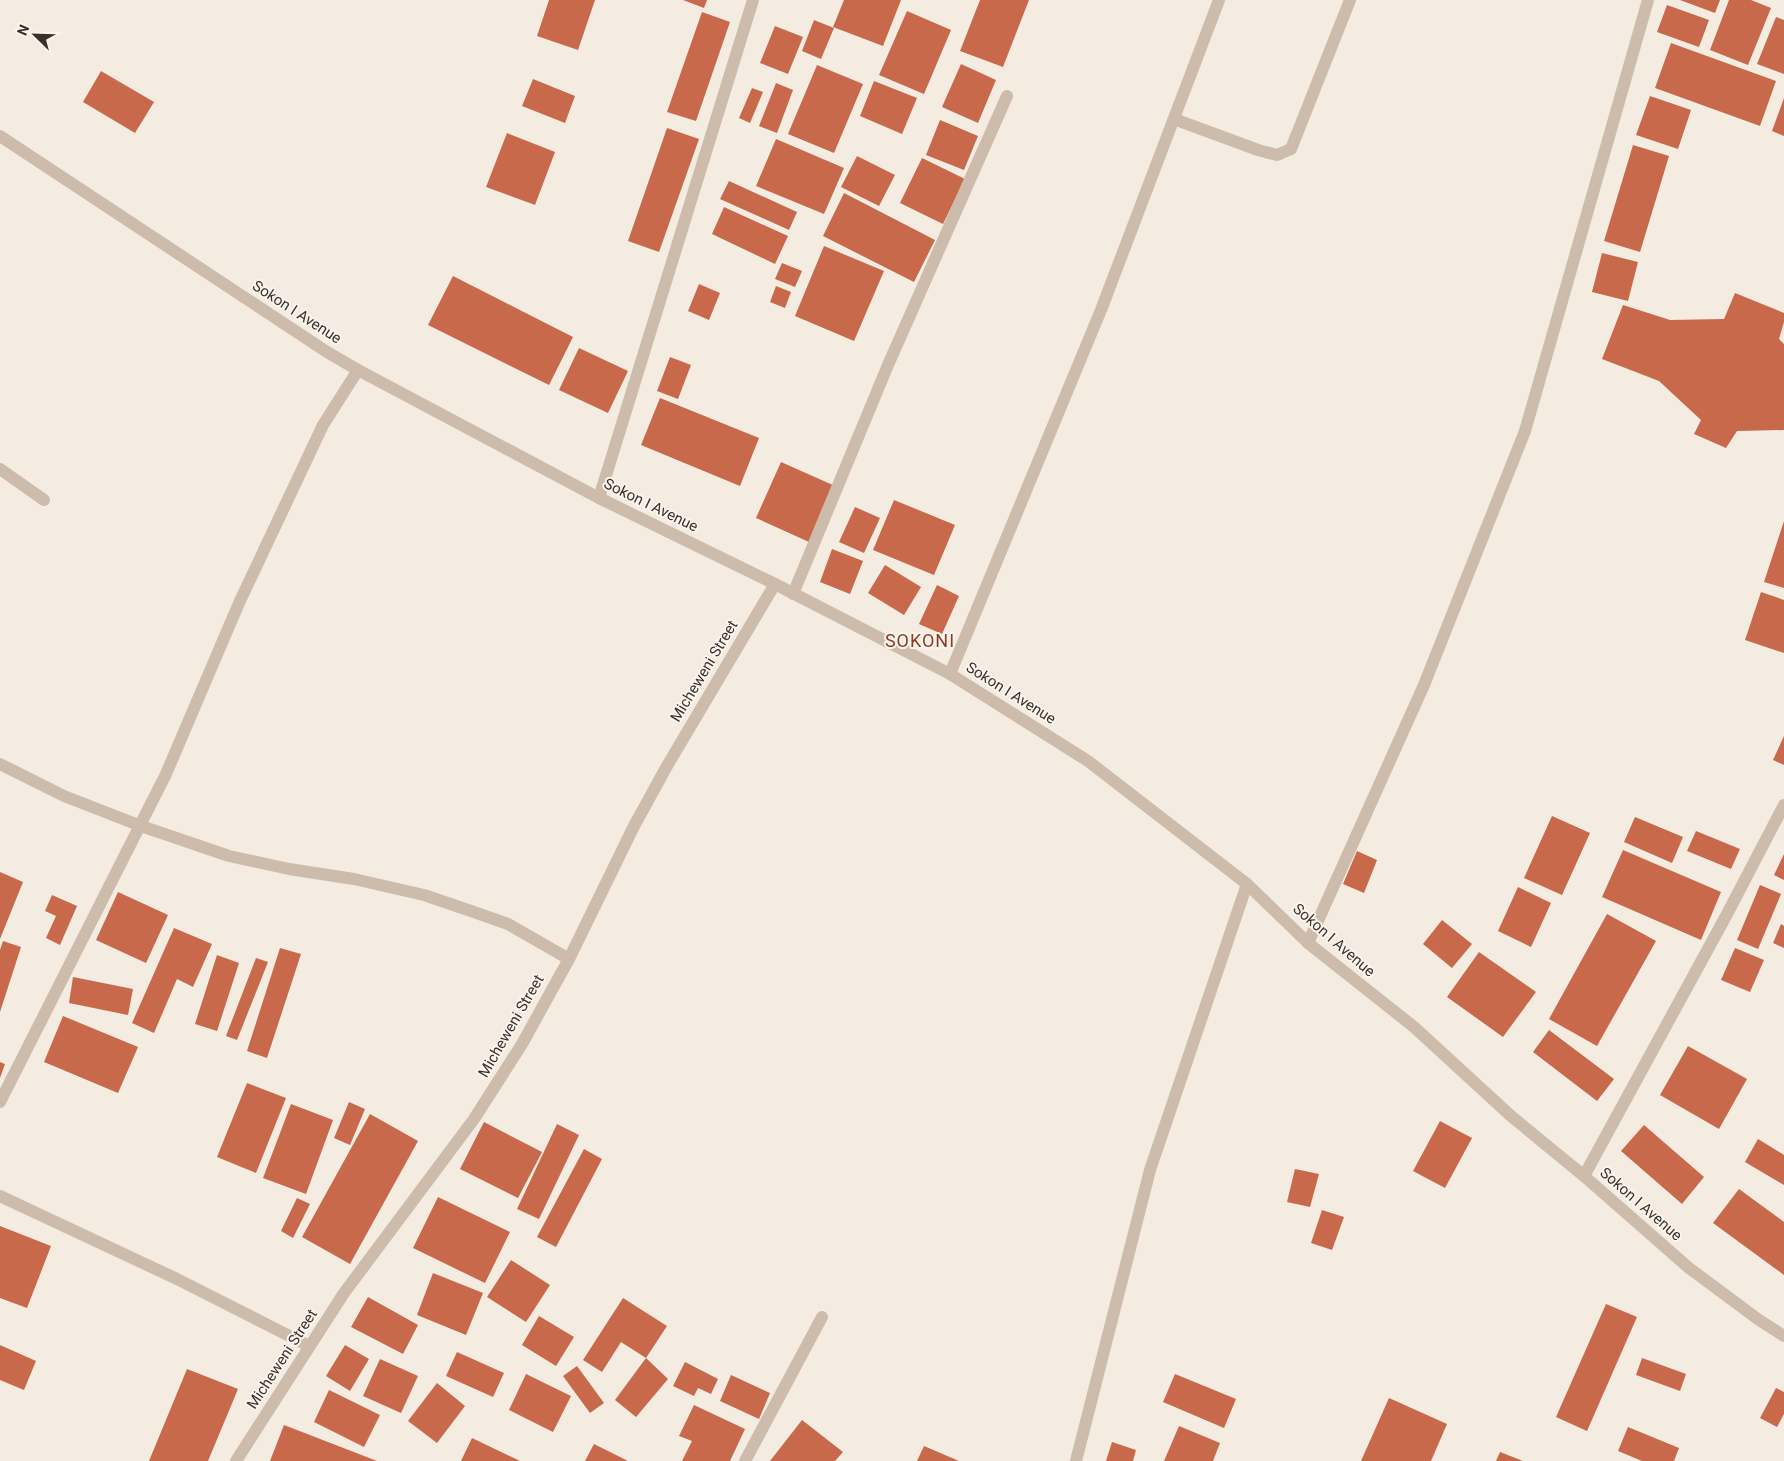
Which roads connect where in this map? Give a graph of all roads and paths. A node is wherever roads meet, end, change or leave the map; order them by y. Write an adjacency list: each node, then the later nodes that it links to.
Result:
1 (753, 0): 10 (street)
2 (1219, 0): 6 (street)
3 (1350, 0): 6 (street)
4 (1648, 0): 19 (street)
5 (1007, 96): 13 (street)
6 (1174, 119): 14 (street)
7 (0, 136): 8 (street, Sokon I Avenue)
8 (358, 370): 10 (street, Sokon I Avenue); 17 (street)
9 (0, 469): 11 (street)
10 (599, 498): 12 (street, Sokon I Avenue)
11 (44, 500)
12 (775, 584): 13 (street, Sokon I Avenue); 20 (street, Micheweni Street)
13 (793, 594): 14 (street, Sokon I Avenue)
14 (950, 674): 18 (street, Sokon I Avenue)
15 (0, 764): 17 (street)
16 (1784, 805): 22 (street)
17 (141, 826): 20 (street); 21 (street)
18 (1247, 884): 19 (street, Sokon I Avenue); 29 (street)
19 (1308, 942): 22 (street, Sokon I Avenue)
20 (569, 959): 26 (street, Micheweni Street)
21 (0, 1102)
22 (1584, 1176): 25 (street, Sokon I Avenue)
23 (0, 1196): 26 (street)
24 (822, 1317): 28 (street)
25 (1784, 1336)
26 (309, 1346): 27 (street, Micheweni Street)
27 (236, 1461)
28 (745, 1461)
29 (1076, 1461)

